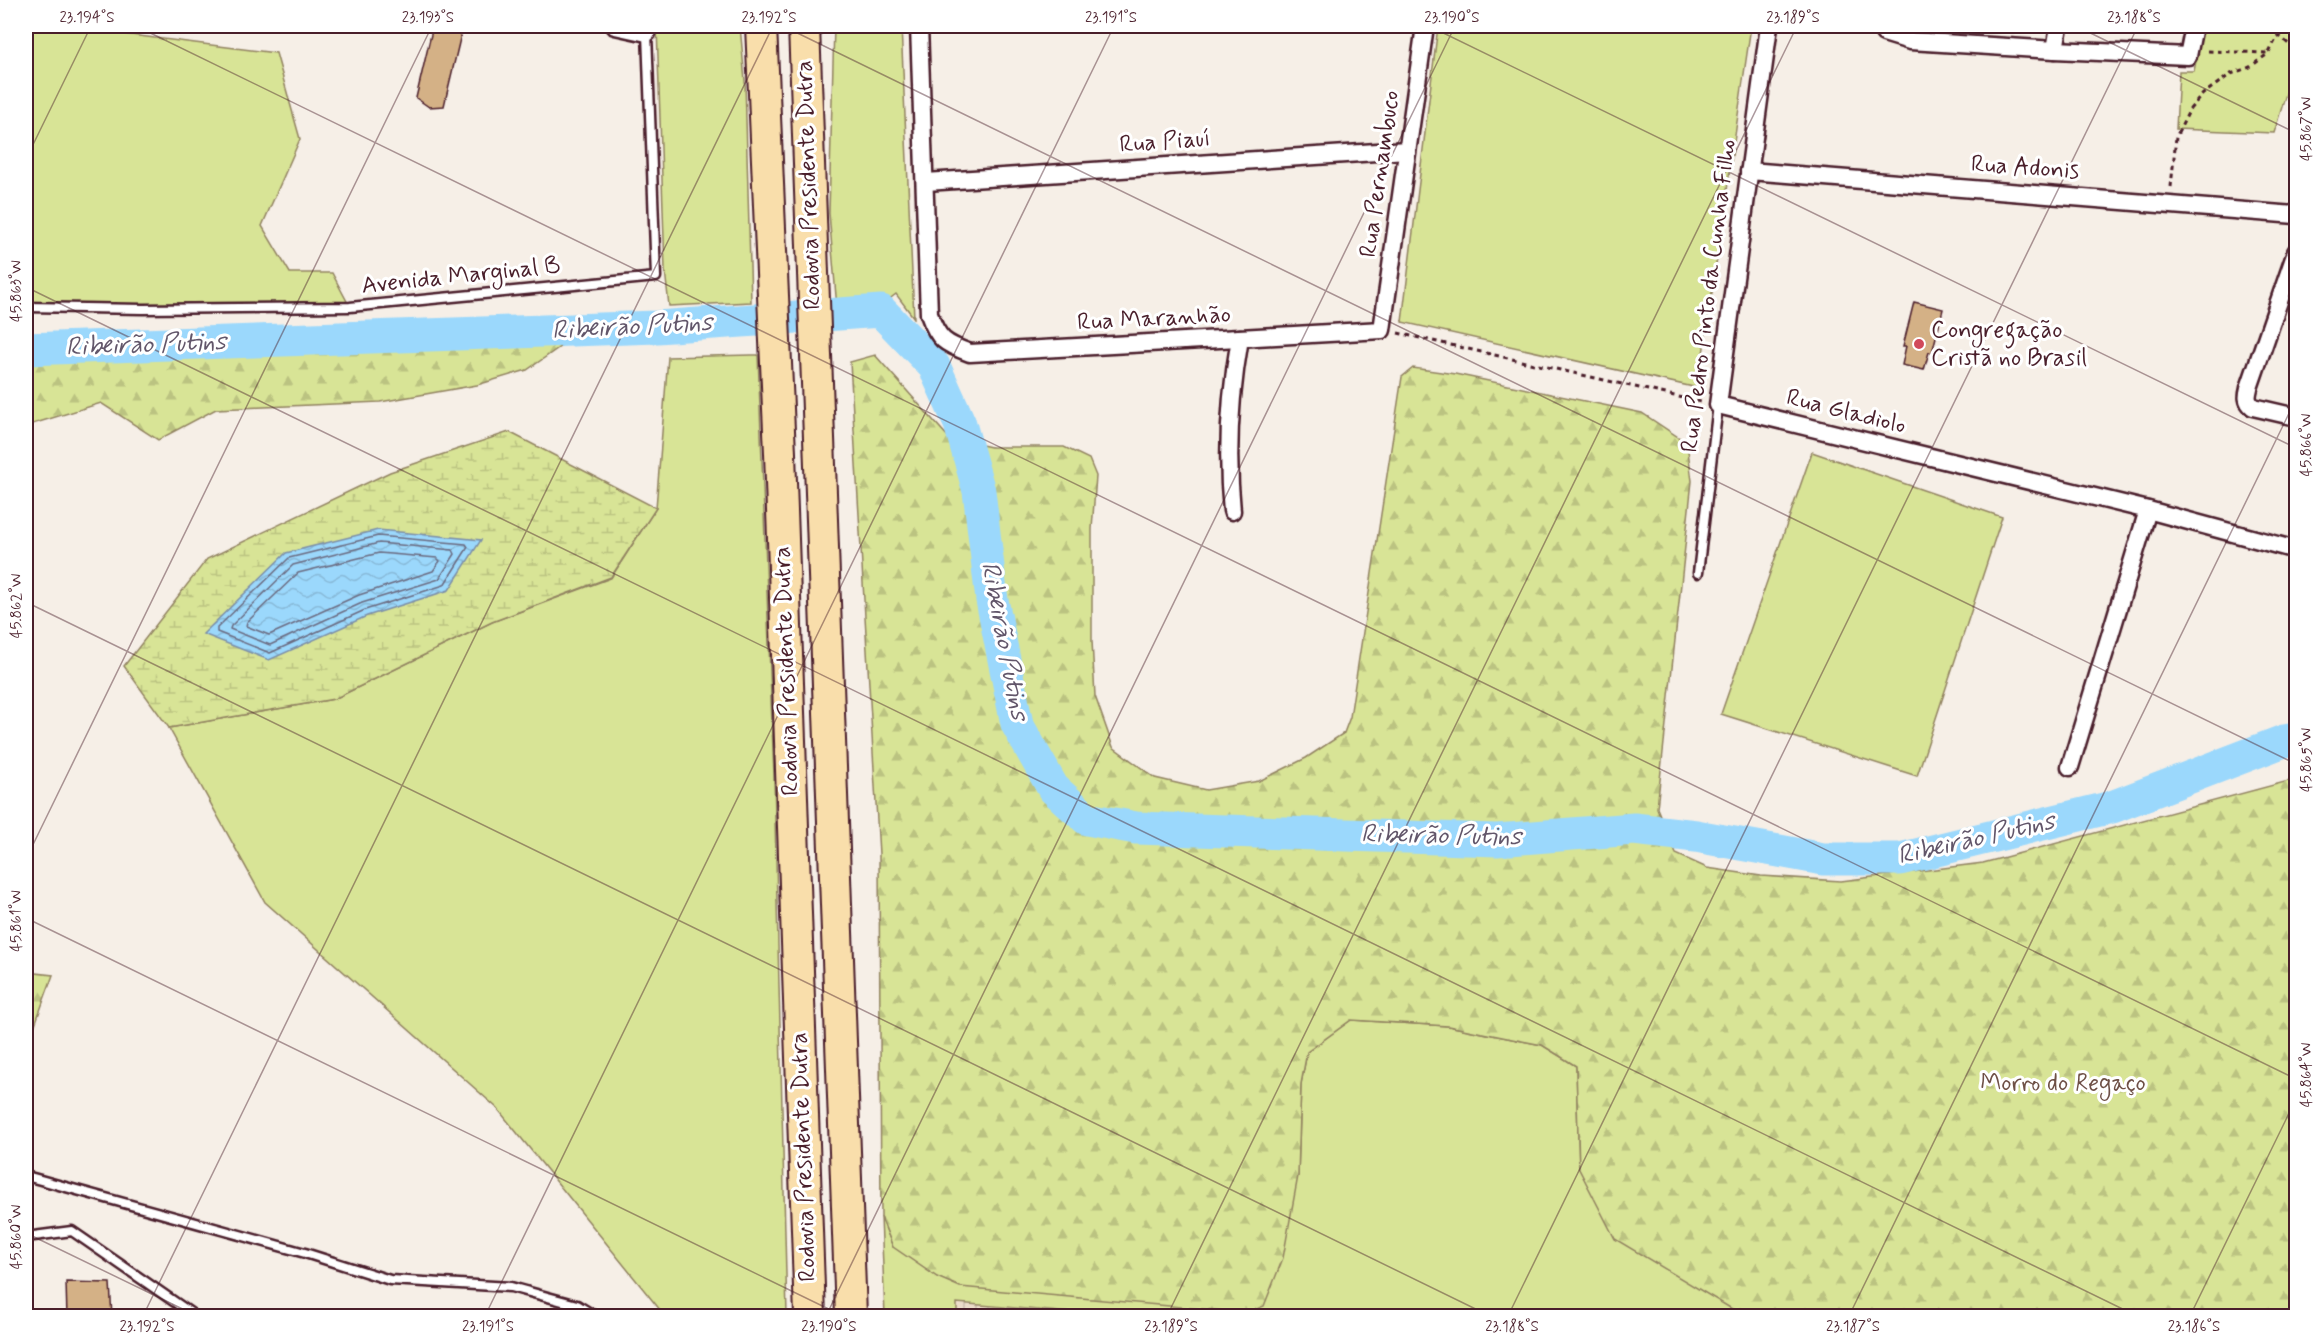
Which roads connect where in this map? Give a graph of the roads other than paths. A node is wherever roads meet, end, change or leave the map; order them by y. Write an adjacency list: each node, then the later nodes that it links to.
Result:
1 (615, 26): 9 (street)
2 (761, 26): 31 (highway, Rodovia Presidente Dutra)
3 (804, 26): 32 (highway, Rodovia Presidente Dutra)
4 (919, 26): 14 (street)
5 (1425, 26): 12 (street, Rua Pernambuco)
6 (1769, 26): 13 (street, Rua Pedro Pinto da Cunha Filho)
7 (2059, 26): 11 (street)
8 (2193, 26): 11 (street)
9 (647, 29): 17 (lane, Avenida Marginal B)
10 (1884, 33): 11 (street)
11 (2055, 50)
12 (1407, 150): 14 (street, Rua Piauí); 18 (street, Rua Pernambuco)
13 (1749, 171): 15 (street, Rua Adonis); 20 (street, Rua Pedro Pinto da Cunha Filho)
14 (926, 182): 19 (street, Rua Maranhão)
15 (2296, 215)
16 (2296, 252): 21 (street)
17 (26, 307)
18 (1382, 330): 19 (street, Rua Maranhão)
19 (1240, 338): 23 (street)
20 (1718, 405): 22 (street, Rua Gladiolo); 25 (lane, Rua Pedro Pinto da Cunha Filho)
21 (2296, 417)
22 (2148, 510): 24 (street, Rua Gladiolo); 26 (street)
23 (1232, 511)
24 (2296, 550)
25 (1698, 573)
26 (2070, 767)
27 (26, 1176): 30 (lane)
28 (26, 1237): 29 (lane)
29 (195, 1317)
30 (595, 1317)
31 (810, 1317)
32 (851, 1317)

